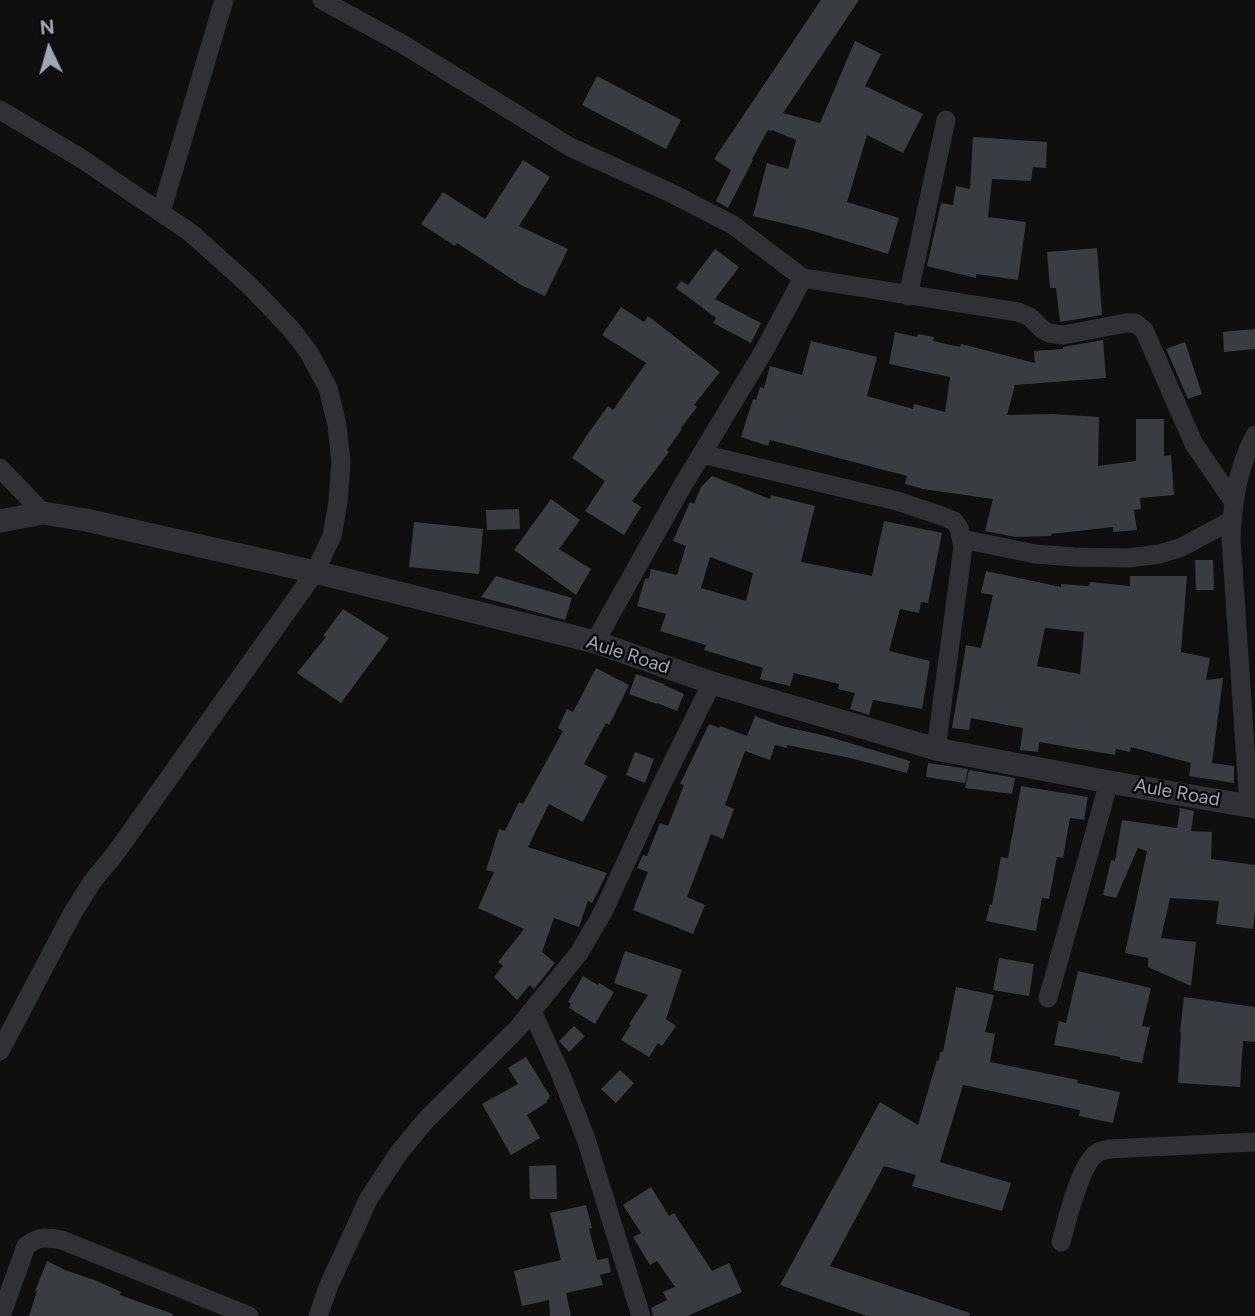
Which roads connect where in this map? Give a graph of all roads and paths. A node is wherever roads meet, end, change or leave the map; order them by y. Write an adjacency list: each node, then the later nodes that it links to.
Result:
1 (224, 0): 5 (street)
2 (321, 0): 6 (street)
3 (0, 110): 5 (street)
4 (946, 120): 7 (street)
5 (161, 212): 15 (street)
6 (803, 278): 7 (street); 9 (street)
7 (908, 296): 11 (street)
8 (1255, 435): 11 (street)
9 (702, 454): 14 (street); 16 (street)
10 (0, 468): 12 (street)
11 (1232, 511): 14 (street); 20 (street)
12 (43, 513): 13 (street, Aule Road); 15 (street, Aule Road)
13 (0, 521)
14 (962, 539): 18 (street)
15 (315, 572): 16 (street, Aule Road); 23 (street)
16 (595, 642): 17 (street, Aule Road)
17 (712, 683): 18 (street, Aule Road); 22 (street)
18 (936, 749): 19 (street, Aule Road)
19 (1109, 782): 20 (street, Aule Road); 21 (street)
20 (1252, 806)
21 (1048, 998)
22 (532, 1011): 28 (street); 29 (street)
23 (0, 1051)
24 (1255, 1142): 25 (street)
25 (1061, 1242)
26 (1, 1316): 27 (street)
27 (250, 1316)
28 (318, 1316)
29 (641, 1316)

